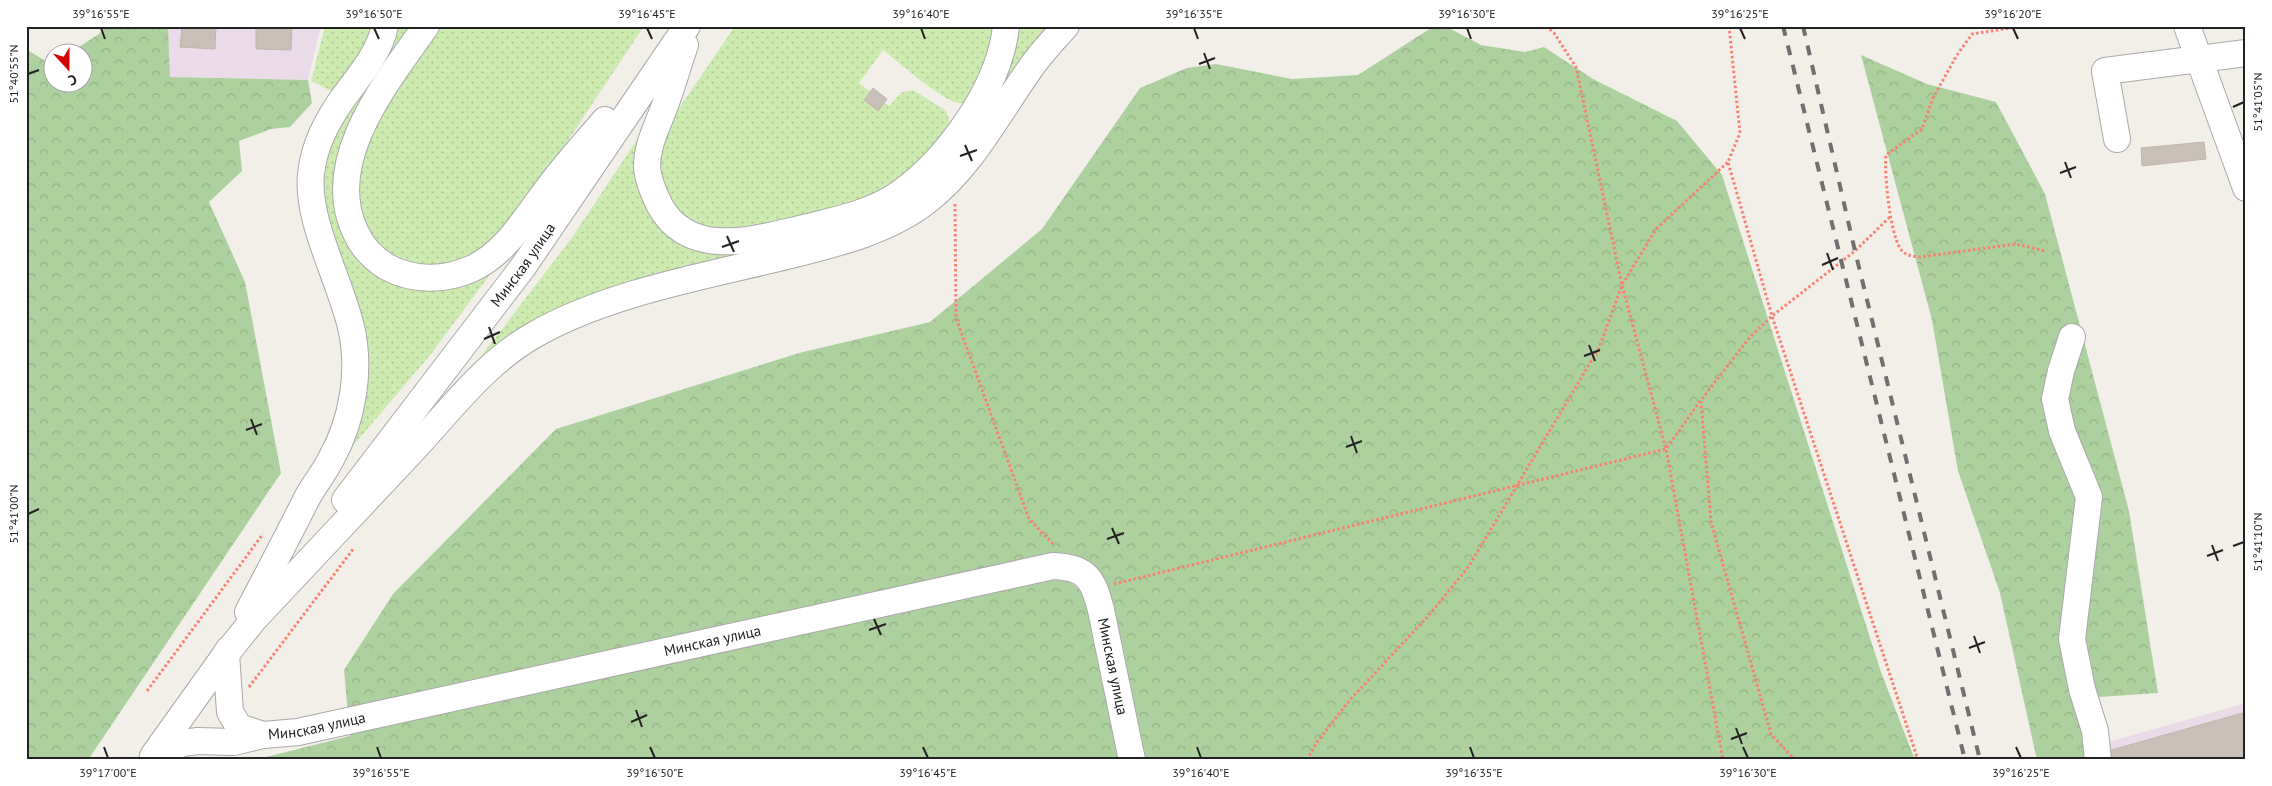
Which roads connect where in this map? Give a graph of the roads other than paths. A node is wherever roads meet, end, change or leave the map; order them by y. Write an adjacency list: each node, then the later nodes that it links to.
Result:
1 (385, 26): 14 (street)
2 (426, 26): 3 (street)
3 (686, 26): 13 (street, Минская улица)
4 (691, 26): 5 (street)
5 (1006, 26)
6 (1066, 26): 13 (street)
7 (2186, 26): 9 (street)
8 (2246, 53): 9 (street)
9 (2199, 58): 10 (street); 11 (street)
10 (2117, 139)
11 (2246, 188)
12 (2072, 336): 18 (street)
13 (257, 616): 14 (street, Минская улица)
14 (226, 654): 15 (street); 16 (street, Минская улица)
15 (263, 735): 16 (street, Минская улица); 17 (street, Минская улица)
16 (151, 760)
17 (1132, 760)
18 (2098, 760)

